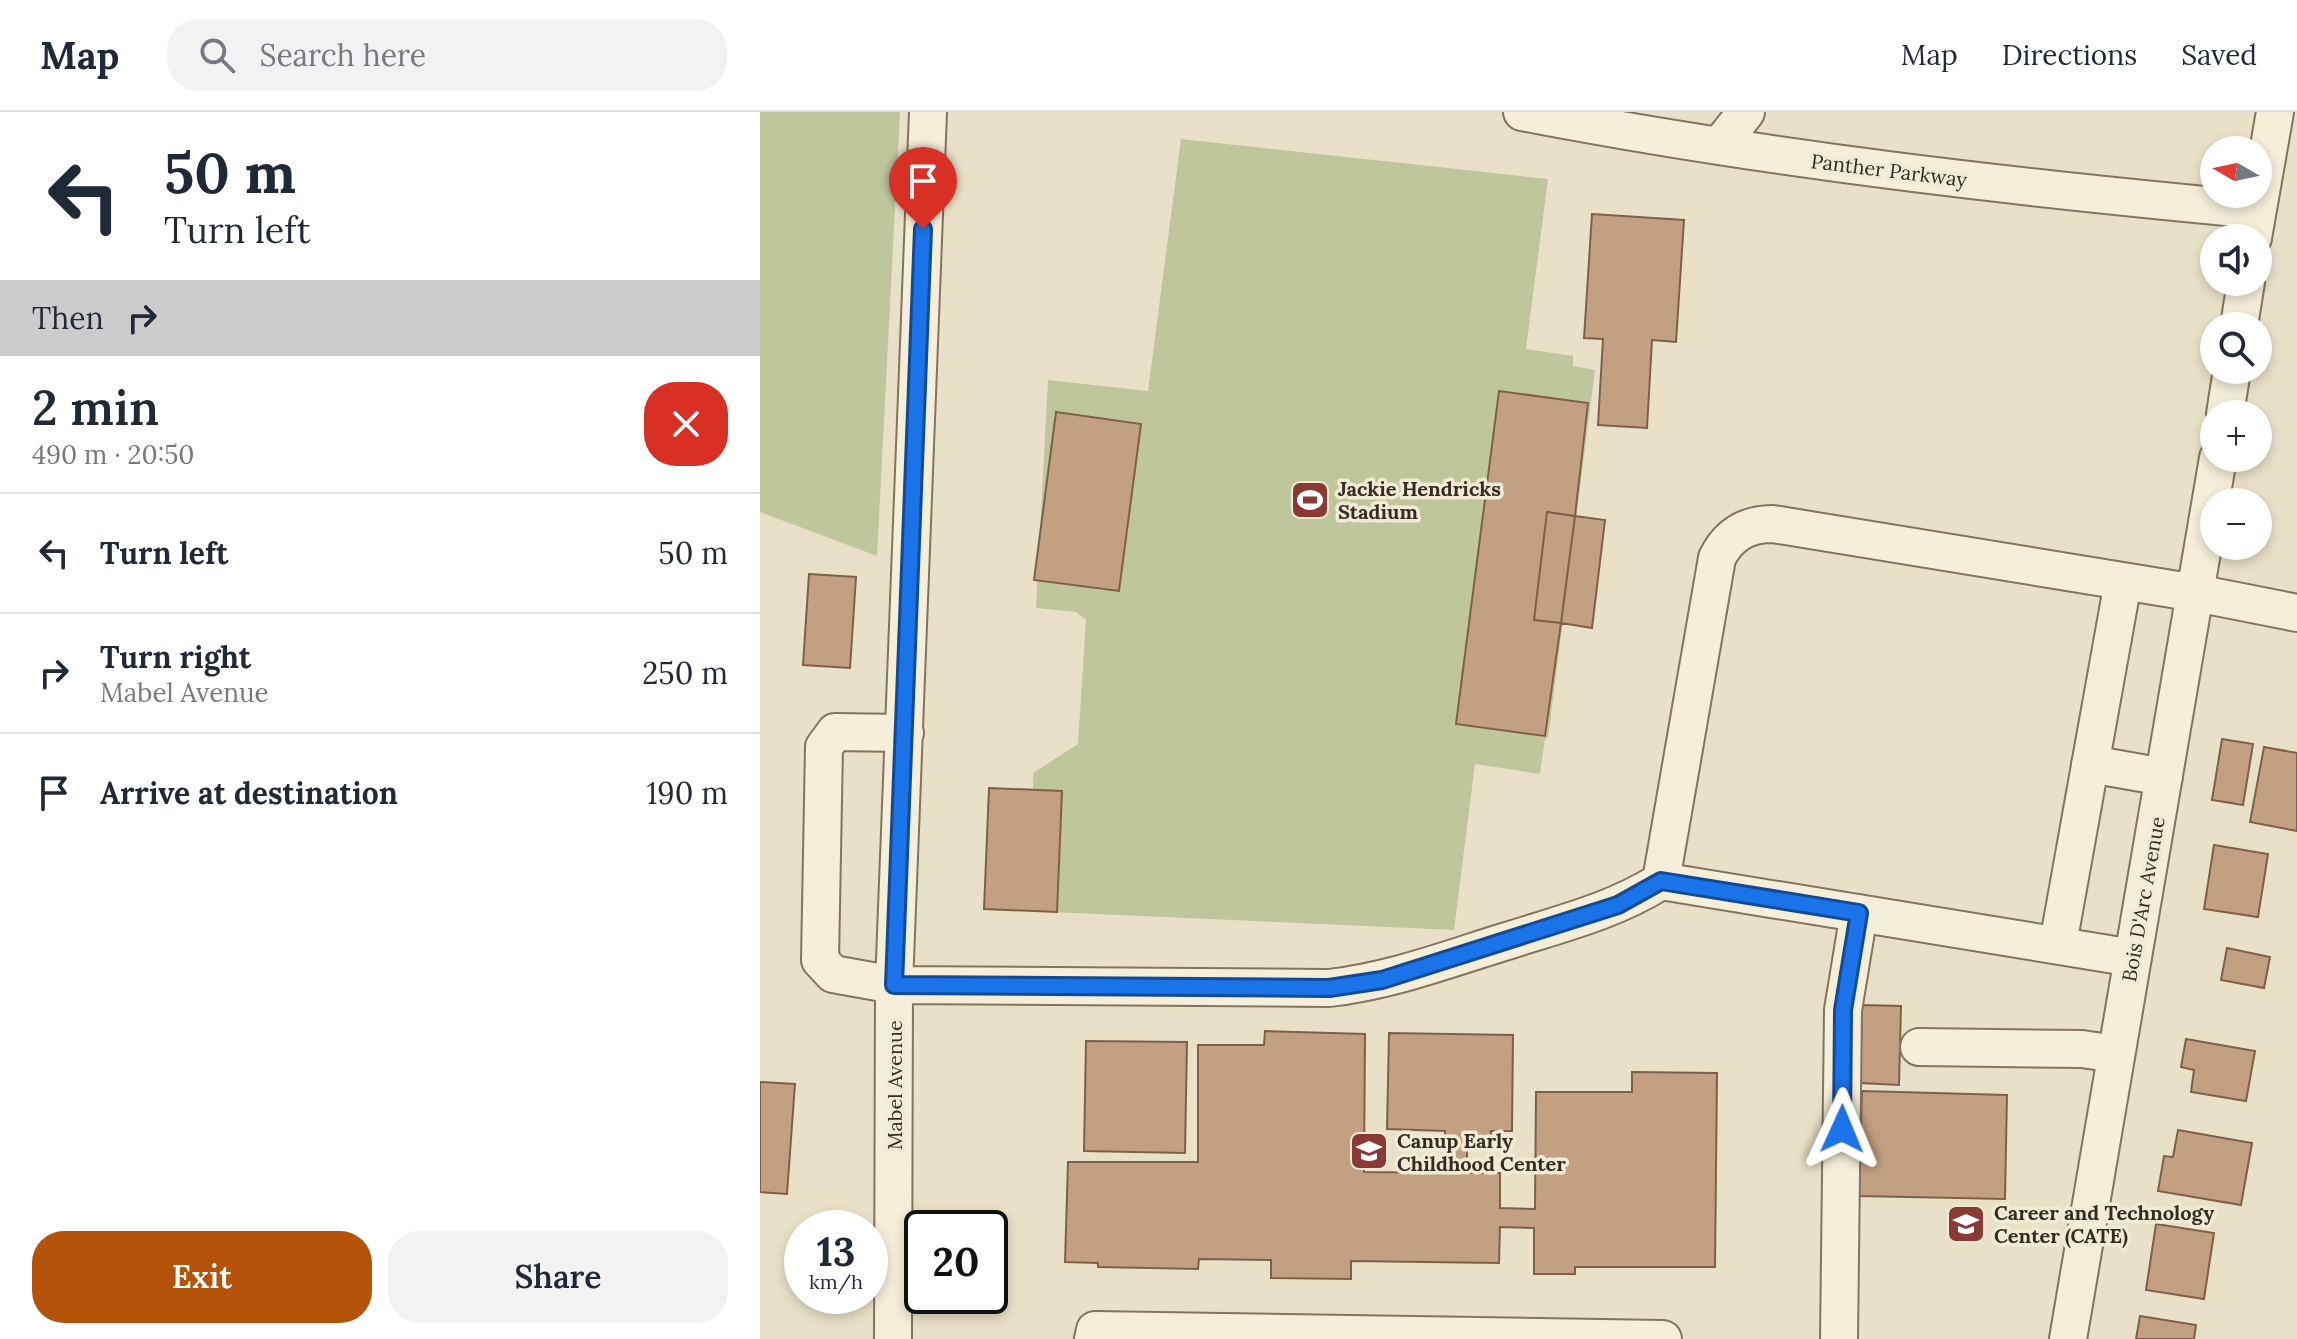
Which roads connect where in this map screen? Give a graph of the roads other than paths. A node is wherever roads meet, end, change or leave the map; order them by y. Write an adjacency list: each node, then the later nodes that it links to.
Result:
1 (928, 112): 12 (street, Mabel Avenue)
2 (1522, 112): 5 (street, Panther Parkway)
3 (1746, 112): 6 (street)
4 (2275, 112): 7 (street)
5 (1560, 115): 6 (street, Panther Parkway)
6 (1720, 145): 7 (street, Panther Parkway)
7 (2256, 224)
8 (2216, 472): 10 (street, Bois D'Arc Avenue)
9 (2123, 582): 10 (street); 13 (street); 15 (street)
10 (2196, 593): 11 (street); 14 (street, Bois D'Arc Avenue)
11 (2297, 613)
12 (905, 733): 19 (street, Mabel Avenue); 19 (street)
13 (2090, 764): 14 (street); 17 (street)
14 (2164, 777): 18 (street, Bois D'Arc Avenue)
15 (1661, 881): 16 (street); 19 (street)
16 (1859, 913): 17 (street); 27 (street)
17 (2058, 944): 18 (street)
18 (2133, 958): 21 (street, Bois D'Arc Avenue)
19 (894, 985): 24 (street, Mabel Avenue)
20 (1919, 1047): 21 (street)
21 (2116, 1054): 28 (street, Bois D'Arc Avenue)
22 (1274, 1336): 23 (street); 25 (street)
23 (1347, 1336): 26 (street)
24 (893, 1339)
25 (1093, 1339)
26 (1663, 1339)
27 (1839, 1339)
28 (2068, 1339)

